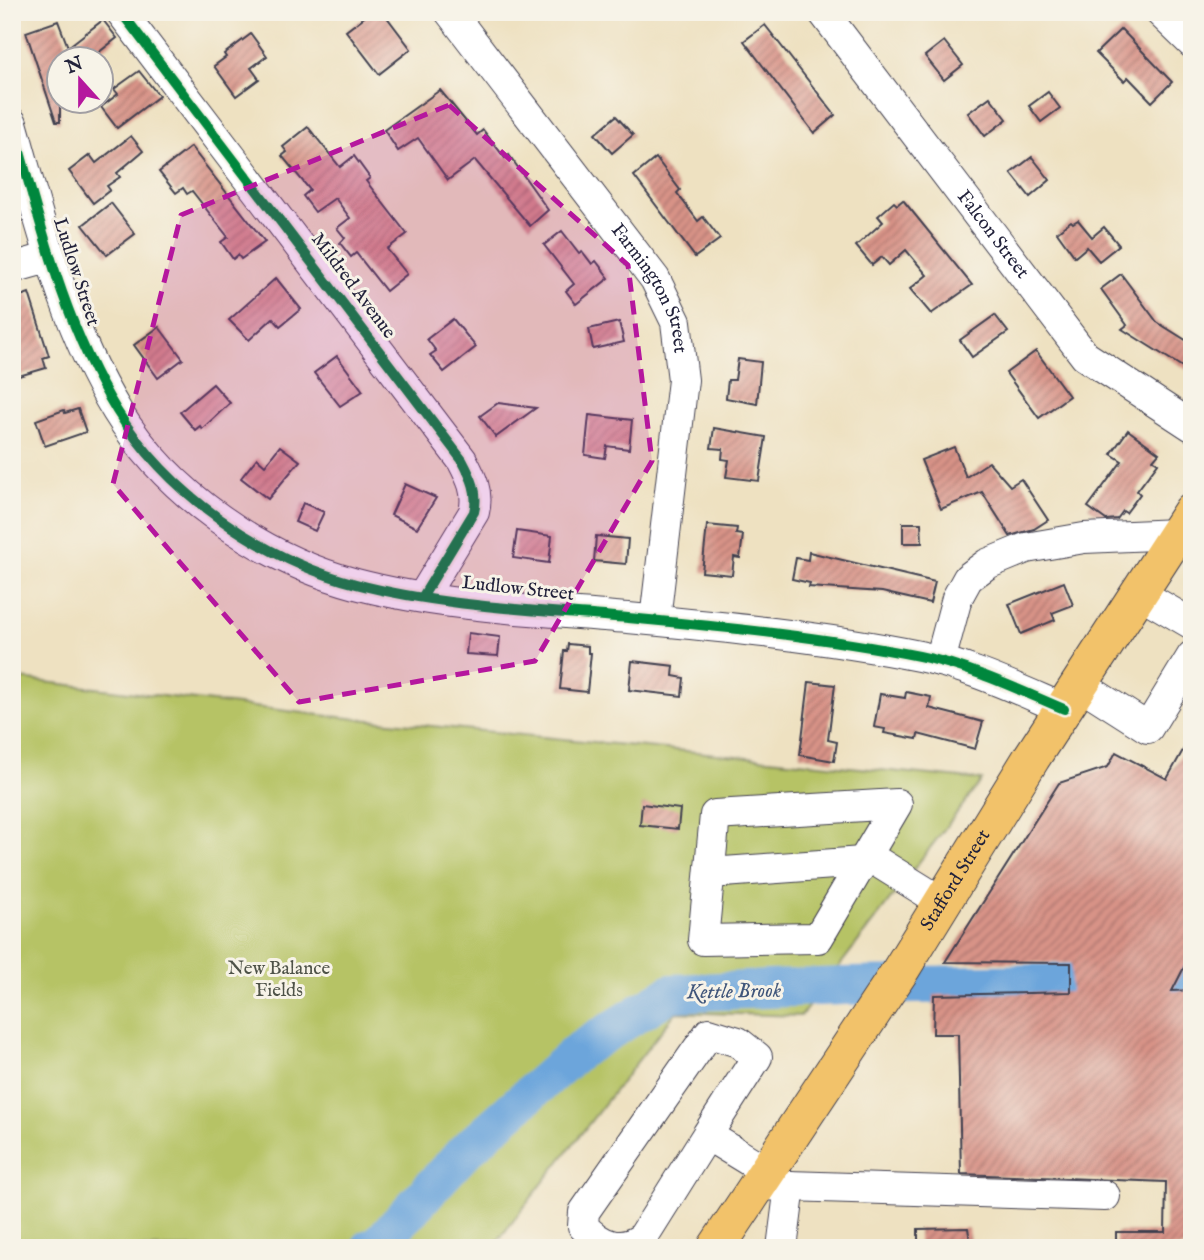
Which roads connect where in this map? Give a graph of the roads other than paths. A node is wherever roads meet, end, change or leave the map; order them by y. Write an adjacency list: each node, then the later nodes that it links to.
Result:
1 (121, 12): 12 (street, Mildred Avenue)
2 (450, 12): 13 (street, Farmington Street)
3 (823, 12): 9 (street, Falcon Street)
4 (1160, 12): 5 (street)
5 (1192, 43)
6 (12, 123): 7 (street, Ludlow Street)
7 (51, 257): 8 (street); 12 (street, Ludlow Street)
8 (12, 268)
9 (1192, 426)
10 (1187, 530): 11 (main road, Stafford Street); 16 (street)
11 (1139, 593): 14 (street); 17 (main road, Stafford Street)
12 (423, 596): 13 (street, Ludlow Street)
13 (655, 620): 16 (street, Ludlow Street)
14 (1192, 624)
15 (1192, 656): 17 (street, Ludlow Street)
16 (940, 661): 17 (street, Ludlow Street)
17 (1071, 696): 20 (main road, Stafford Street)
18 (863, 862): 19 (street); 19 (street); 19 (street); 20 (street)
19 (710, 873)
20 (942, 902): 22 (main road, Stafford Street)
21 (707, 1135): 21 (street); 22 (street)
22 (771, 1180): 23 (street); 24 (main road, Stafford Street); 25 (street)
23 (1105, 1196)
24 (716, 1248)
25 (782, 1248)

